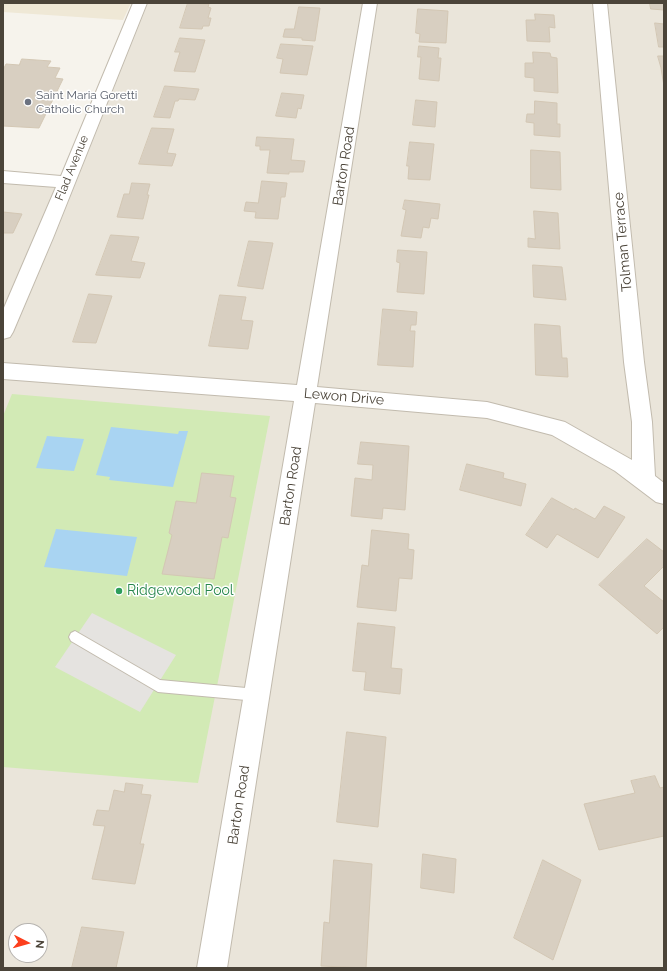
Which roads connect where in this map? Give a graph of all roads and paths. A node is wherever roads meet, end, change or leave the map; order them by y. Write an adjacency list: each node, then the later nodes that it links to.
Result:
1 (140, 3): 5 (street, Flad Avenue)
2 (370, 3): 8 (street, Barton Road)
3 (600, 3): 9 (street, Tolman Terrace)
4 (3, 177): 5 (street)
5 (66, 182): 6 (street, Flad Avenue)
6 (3, 332)
7 (3, 371): 8 (street, Lewon Drive)
8 (306, 394): 9 (street, Lewon Drive); 12 (street, Barton Road)
9 (644, 481): 10 (street, Lewon Drive)
10 (664, 495)
11 (75, 637): 12 (lane)
12 (257, 695): 13 (street, Barton Road)
13 (212, 968)

